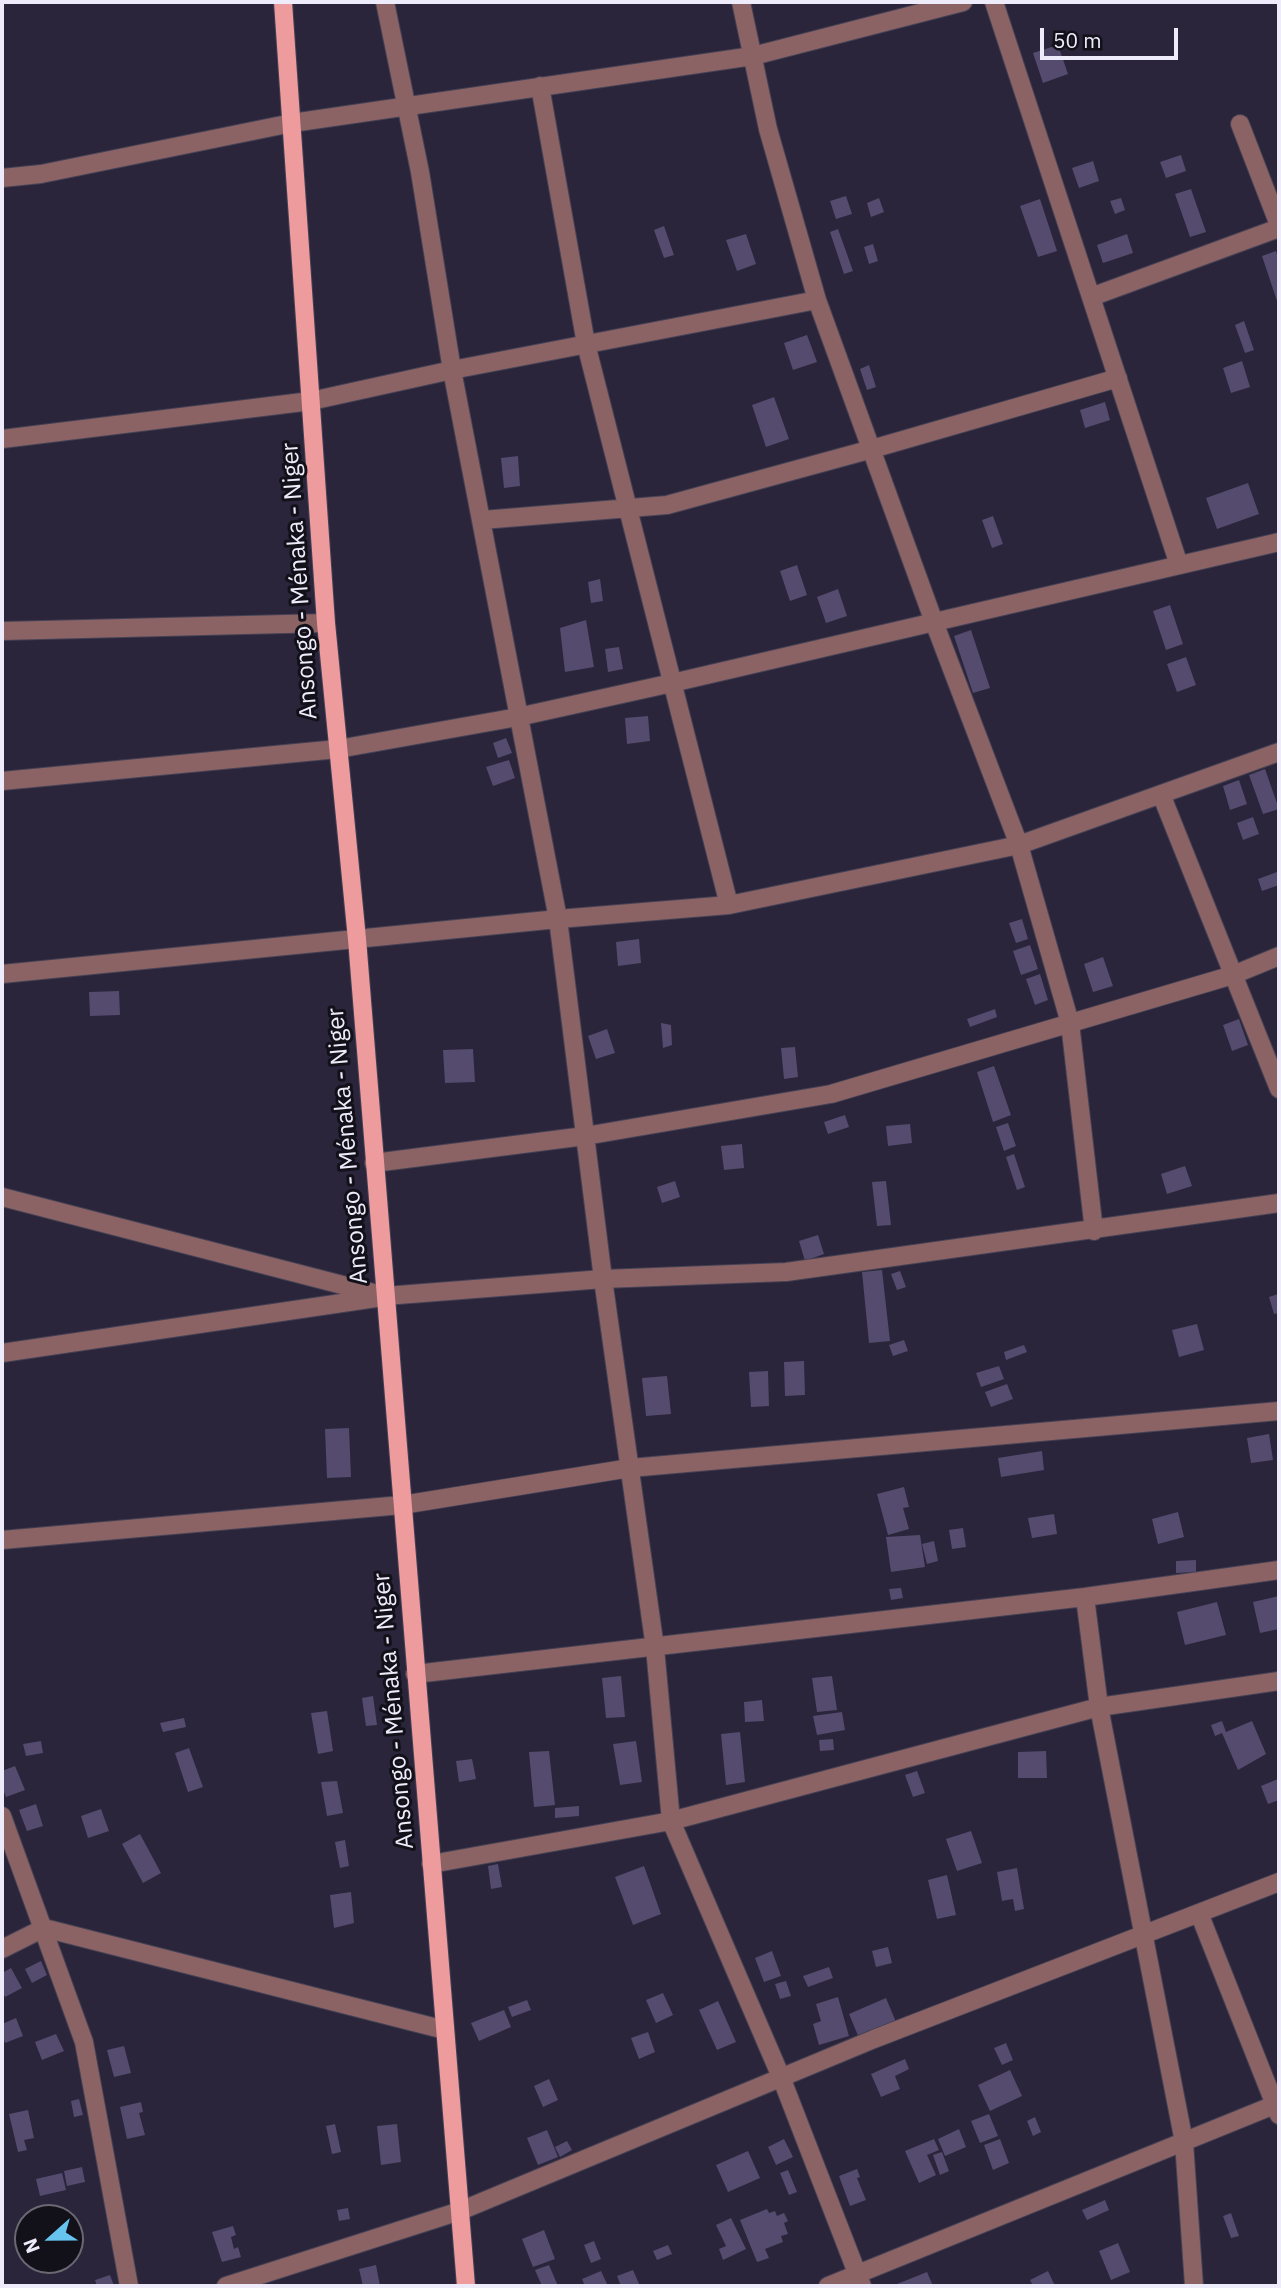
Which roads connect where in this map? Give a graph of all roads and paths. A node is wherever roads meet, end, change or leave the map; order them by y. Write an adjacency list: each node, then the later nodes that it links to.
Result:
1 (283, 2): 9 (main road, Ansongo - Ménaka - Niger)
2 (385, 2): 8 (street)
3 (741, 2): 6 (street)
4 (963, 2): 6 (street)
5 (994, 2): 13 (street)
6 (753, 56): 7 (street); 14 (street)
7 (540, 86): 8 (street); 15 (street)
8 (406, 105): 9 (street); 16 (street)
9 (292, 122): 11 (street); 18 (main road, Ansongo - Ménaka - Niger)
10 (1240, 124): 12 (street)
11 (2, 178)
12 (1279, 227): 13 (street)
13 (1091, 297): 17 (street)
14 (817, 300): 15 (street); 20 (street)
15 (586, 344): 16 (street); 21 (street)
16 (452, 370): 18 (street); 22 (street)
17 (1118, 379): 20 (street); 24 (street)
18 (311, 401): 19 (street); 26 (main road, Ansongo - Ménaka - Niger)
19 (2, 439)
20 (872, 449): 21 (street); 25 (street)
21 (627, 508): 22 (street); 28 (street)
22 (482, 520): 29 (street)
23 (1279, 542): 24 (street)
24 (1179, 565): 25 (street)
25 (934, 622): 28 (street); 34 (street)
26 (326, 623): 27 (street); 30 (main road, Ansongo - Ménaka - Niger)
27 (2, 631)
28 (672, 683): 29 (street); 35 (street)
29 (518, 717): 30 (street); 36 (street)
30 (338, 749): 32 (street); 37 (main road, Ansongo - Ménaka - Niger)
31 (1279, 752): 33 (street)
32 (2, 781)
33 (1161, 794): 34 (street); 40 (street)
34 (1019, 845): 35 (street); 41 (street)
35 (729, 905): 36 (street)
36 (558, 919): 37 (street); 43 (street)
37 (357, 939): 39 (street); 44 (main road, Ansongo - Ménaka - Niger)
38 (1279, 956): 40 (street)
39 (2, 974)
40 (1233, 975): 41 (street); 42 (street)
41 (1070, 1023): 43 (street); 47 (street)
42 (1279, 1089)
43 (585, 1136): 44 (street); 48 (street)
44 (374, 1163): 49 (main road, Ansongo - Ménaka - Niger)
45 (2, 1197): 49 (street)
46 (1279, 1203): 47 (street)
47 (1094, 1231): 48 (street)
48 (603, 1279): 49 (street); 52 (street)
49 (385, 1296): 50 (street); 53 (main road, Ansongo - Ménaka - Niger)
50 (2, 1353)
51 (1279, 1410): 52 (street)
52 (630, 1468): 53 (street); 57 (street)
53 (402, 1505): 54 (street); 58 (main road, Ansongo - Ménaka - Niger)
54 (2, 1540)
55 (1279, 1570): 56 (street)
56 (1085, 1597): 57 (street); 60 (street)
57 (655, 1647): 58 (street); 62 (street)
58 (415, 1674): 63 (main road, Ansongo - Ménaka - Niger)
59 (1279, 1681): 60 (street)
60 (1099, 1707): 62 (street); 67 (street)
61 (2, 1816): 66 (street)
62 (671, 1821): 63 (street); 70 (street)
63 (431, 1864): 69 (main road, Ansongo - Ménaka - Niger)
64 (1279, 1881): 65 (street)
65 (1199, 1913): 67 (street); 71 (street)
66 (44, 1928): 68 (street); 69 (street); 75 (street)
67 (1145, 1935): 70 (street); 72 (street)
68 (2, 1949)
69 (445, 2030): 73 (main road, Ansongo - Ménaka - Niger)
70 (781, 2077): 73 (street); 74 (street)
71 (1278, 2108): 72 (street)
72 (1184, 2142): 74 (street); 79 (street)
73 (460, 2211): 76 (street); 77 (main road, Ansongo - Ménaka - Niger)
74 (860, 2280): 78 (street)
75 (129, 2286)
76 (226, 2286)
77 (466, 2286)
78 (828, 2286)
79 (1194, 2286)

